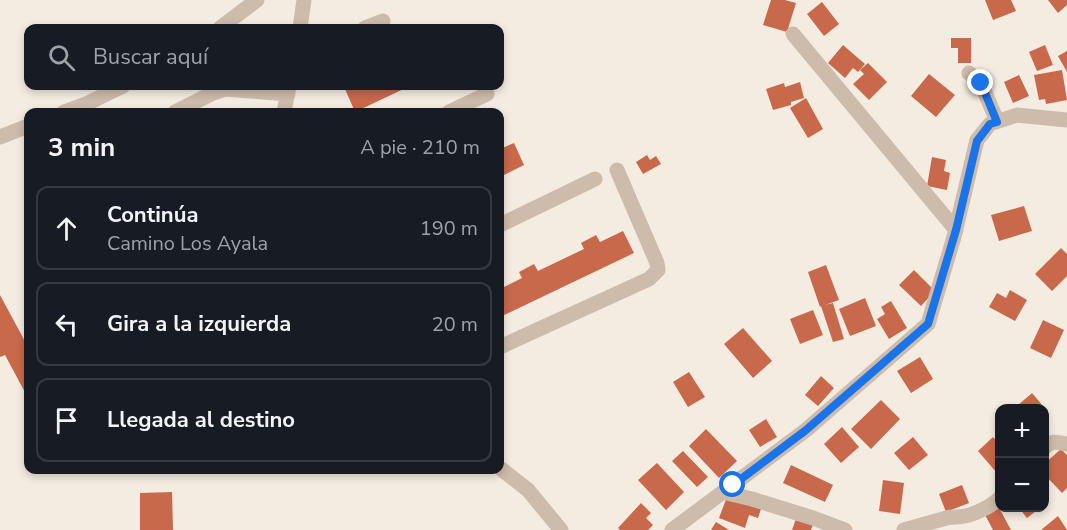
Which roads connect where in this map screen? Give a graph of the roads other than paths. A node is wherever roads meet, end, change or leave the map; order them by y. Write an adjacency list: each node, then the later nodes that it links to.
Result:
1 (257, 0): 4 (street)
2 (304, 0): 5 (street)
3 (383, 21): 6 (street)
4 (225, 24)
5 (301, 24)
6 (375, 24)
7 (793, 34): 24 (street)
8 (969, 73): 18 (street)
9 (115, 90): 13 (street)
10 (223, 90): 14 (street)
11 (289, 90): 15 (street)
12 (487, 94): 16 (street)
13 (75, 108)
14 (183, 108)
15 (286, 108)
16 (458, 108)
17 (1067, 120): 18 (street)
18 (997, 122): 24 (street)
19 (24, 128): 20 (street)
20 (0, 137)
21 (617, 170): 25 (street)
22 (595, 179): 23 (street)
23 (504, 223)
24 (956, 230): 29 (street)
25 (504, 345)
26 (1049, 443): 27 (street)
27 (1066, 444)
28 (504, 471): 31 (street)
29 (723, 492): 32 (street); 33 (street)
30 (995, 502): 34 (street)
31 (561, 530)
32 (672, 530)
33 (845, 530)
34 (904, 530)

